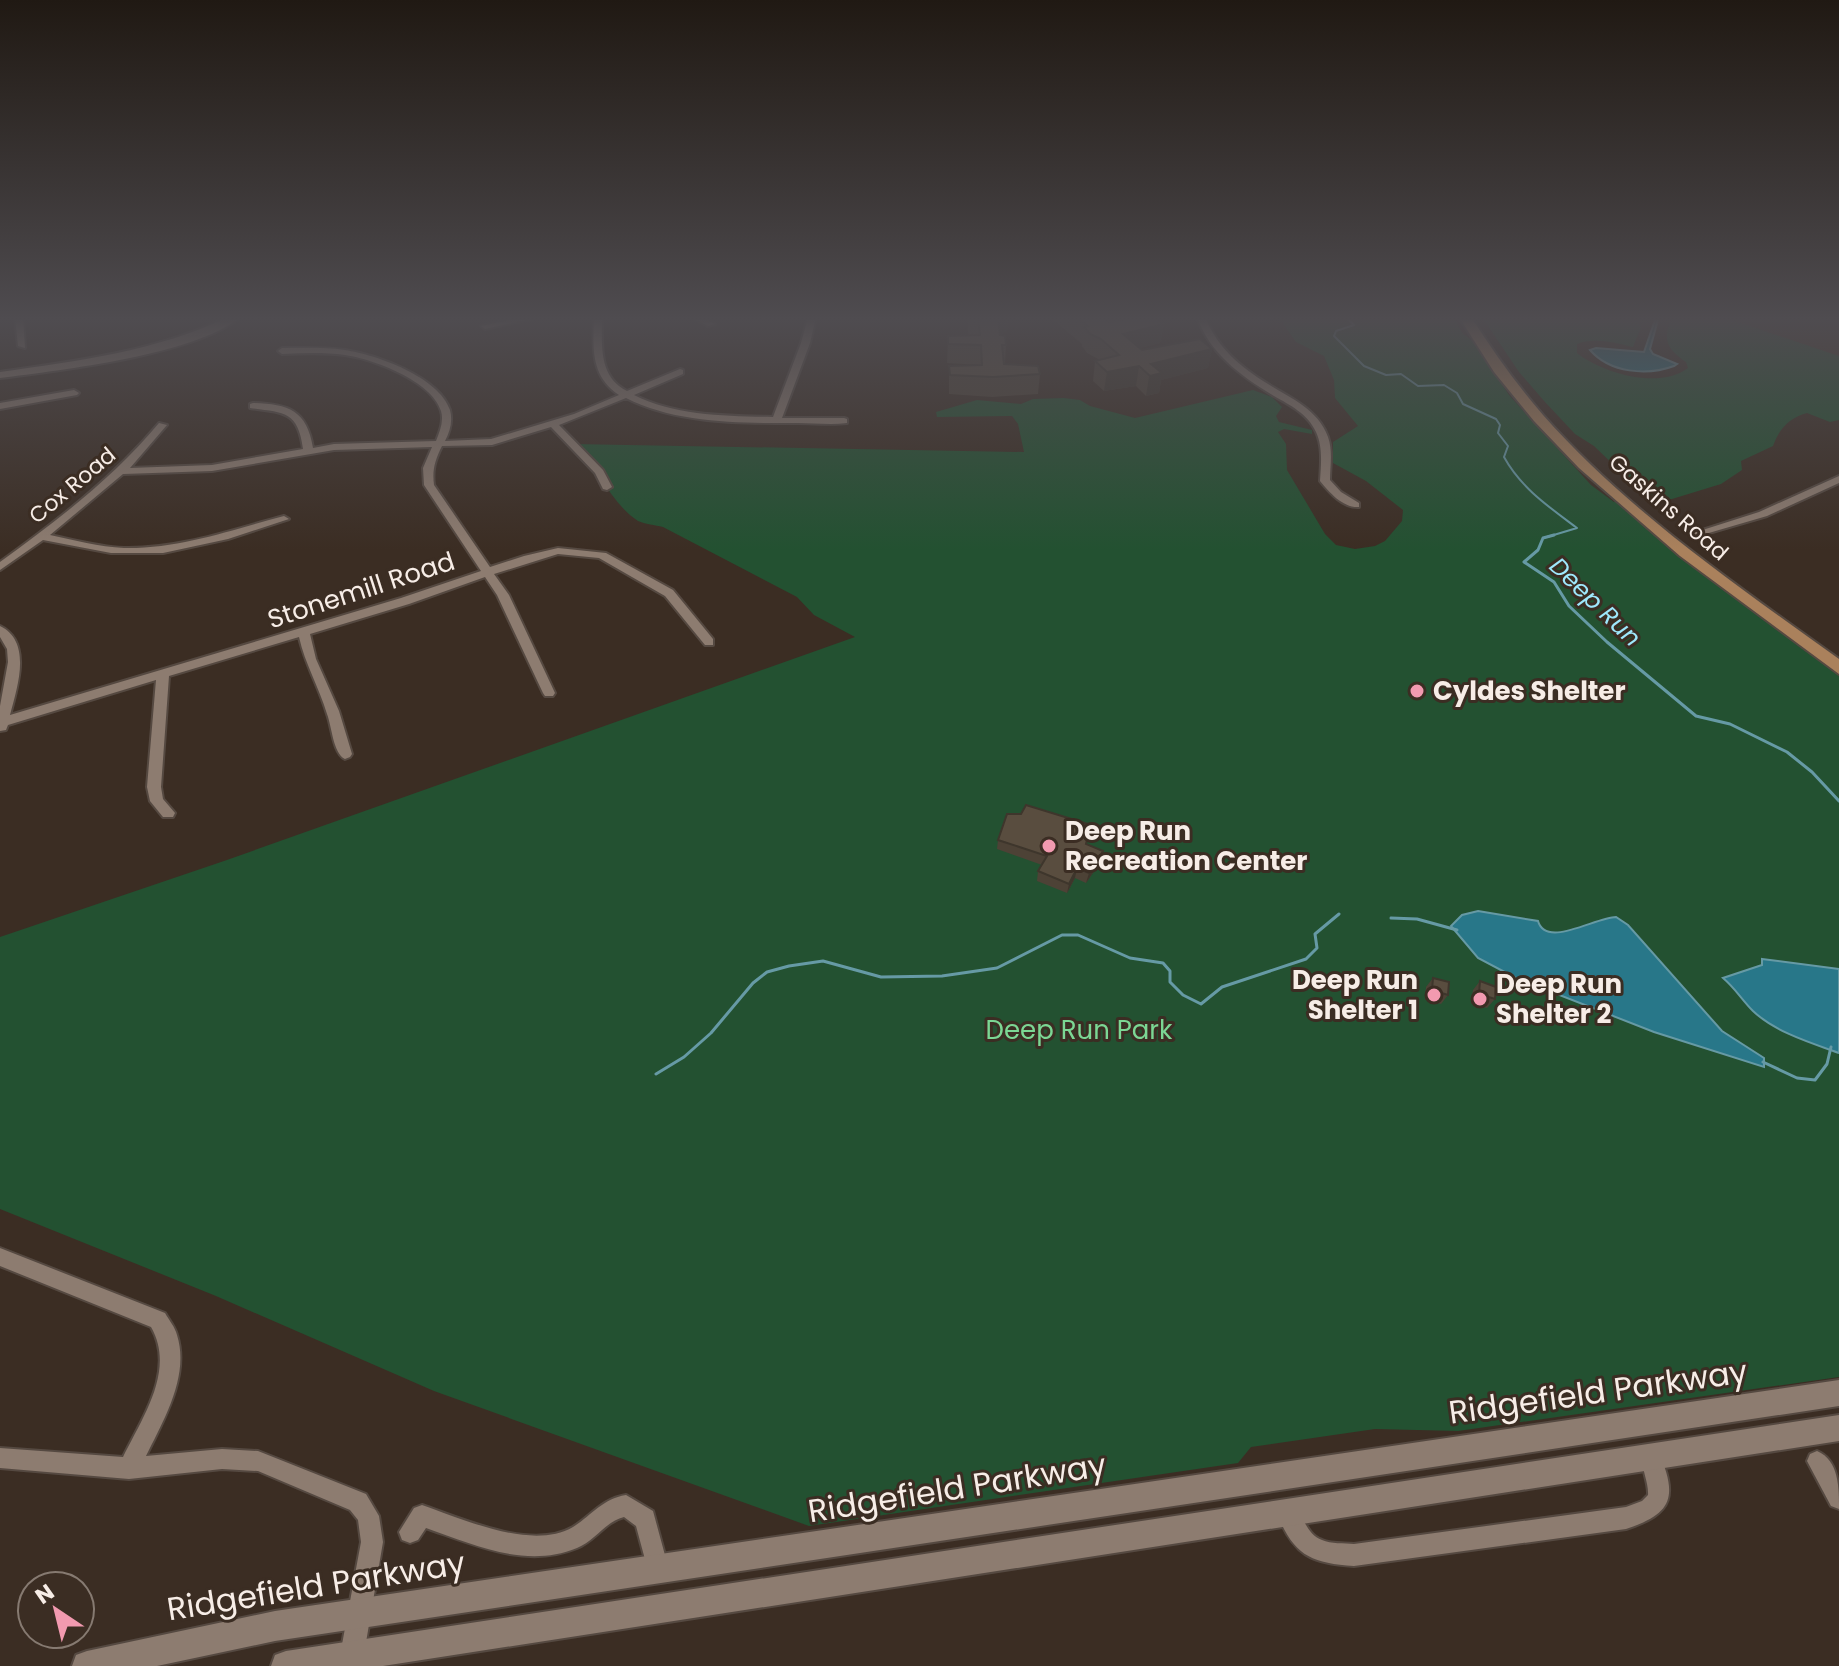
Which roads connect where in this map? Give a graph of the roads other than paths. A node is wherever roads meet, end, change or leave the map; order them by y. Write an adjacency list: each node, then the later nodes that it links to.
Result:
1 (64, 395): 9 (street)
2 (436, 395): 15 (street)
3 (629, 395): 8 (street)
4 (784, 395): 11 (street)
5 (1278, 395): 20 (street)
6 (1520, 395): 30 (main road, Gaskins Road)
7 (1534, 395): 29 (main road, Gaskins Road)
8 (626, 396): 11 (street); 13 (street)
9 (0, 406)
10 (253, 406): 16 (street)
11 (777, 418): 12 (street)
12 (844, 421)
13 (553, 424): 15 (street); 19 (street)
14 (162, 425): 17 (street, Cox Road)
15 (437, 445): 16 (street); 25 (street)
16 (308, 450): 17 (street)
17 (123, 471): 23 (street, Cox Road)
18 (1839, 479): 22 (street)
19 (607, 487)
20 (1355, 505)
21 (284, 519): 23 (street)
22 (1695, 534)
23 (42, 537): 24 (street, Cox Road)
24 (0, 567)
25 (487, 572): 27 (street, Stonemill Road); 28 (street, Stonemill Road); 32 (street)
26 (0, 630): 33 (street)
27 (304, 632): 31 (street, Stonemill Road); 34 (street)
28 (709, 642)
29 (1839, 654)
30 (1839, 668)
31 (163, 674): 33 (street, Stonemill Road); 35 (street)
32 (549, 693)
33 (1, 725)
34 (345, 754)
35 (168, 813)
36 (0, 1257): 42 (street)
37 (1839, 1393): 46 (main road, Ridgefield Parkway)
38 (1839, 1428): 39 (main road)
39 (1651, 1457): 44 (main road); 44 (street)
40 (0, 1458): 42 (street)
41 (1817, 1461): 43 (street)
42 (129, 1468): 47 (street)
43 (1839, 1498)
44 (1288, 1514): 48 (main road)
45 (410, 1532): 46 (street)
46 (658, 1570): 47 (main road, Ridgefield Parkway)
47 (357, 1614): 48 (street); 49 (main road, Ridgefield Parkway)
48 (350, 1661): 50 (main road)
49 (87, 1666)
50 (286, 1666)

